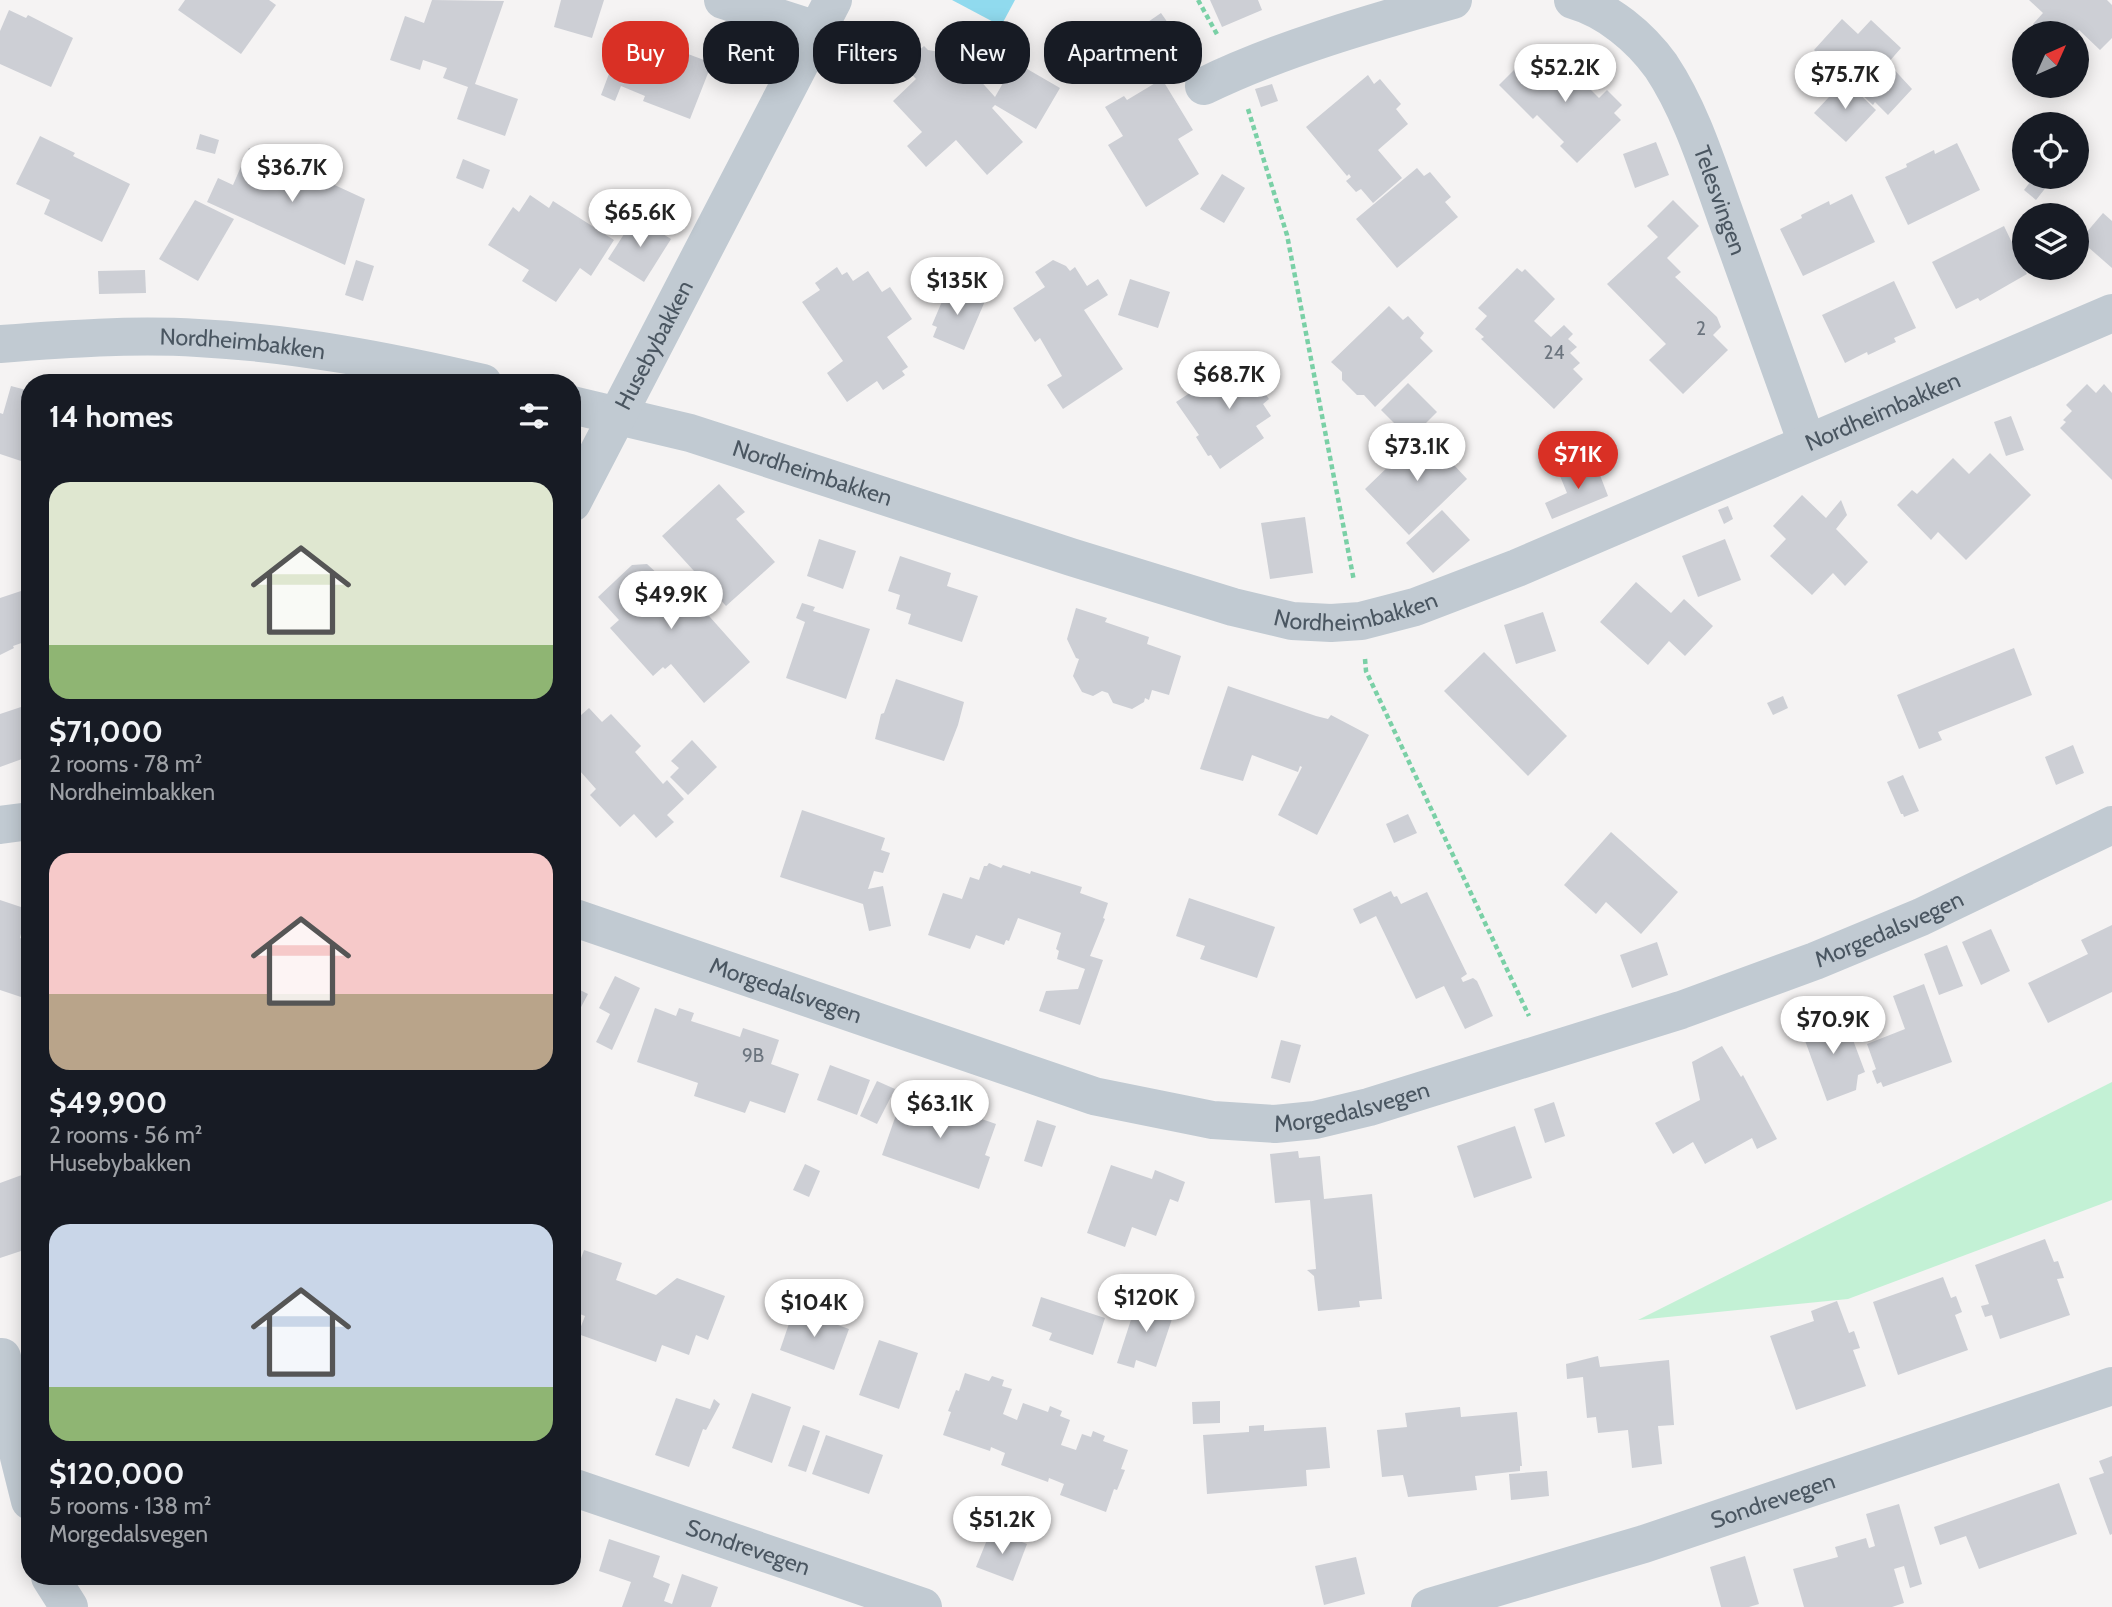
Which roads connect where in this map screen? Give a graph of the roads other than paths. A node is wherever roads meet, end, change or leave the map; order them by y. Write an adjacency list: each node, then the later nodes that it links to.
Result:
1 (723, 0): 4 (street)
2 (1453, 0): 5 (street)
3 (1573, 0): 11 (street, Telesvingen)
4 (825, 15): 10 (street, Husebybakken)
5 (1220, 78)
6 (2112, 313): 11 (street, Nordheimbakken)
7 (0, 344): 8 (street, Nordheimbakken)
8 (441, 374)
9 (581, 407): 10 (street, Nordheimbakken)
10 (618, 416): 11 (street, Nordheimbakken); 12 (street, Husebybakken)
11 (1807, 443)
12 (581, 486)
13 (21, 822): 14 (street)
14 (0, 825)
15 (2112, 825): 16 (street, Morgedalsvegen)
16 (581, 920)
17 (11, 1354): 19 (street)
18 (2112, 1386): 24 (street, Sondrevegen)
19 (21, 1465)
20 (581, 1490): 23 (street, Sondrevegen)
21 (55, 1585): 22 (street)
22 (69, 1607)
23 (923, 1607)
24 (1430, 1607)

